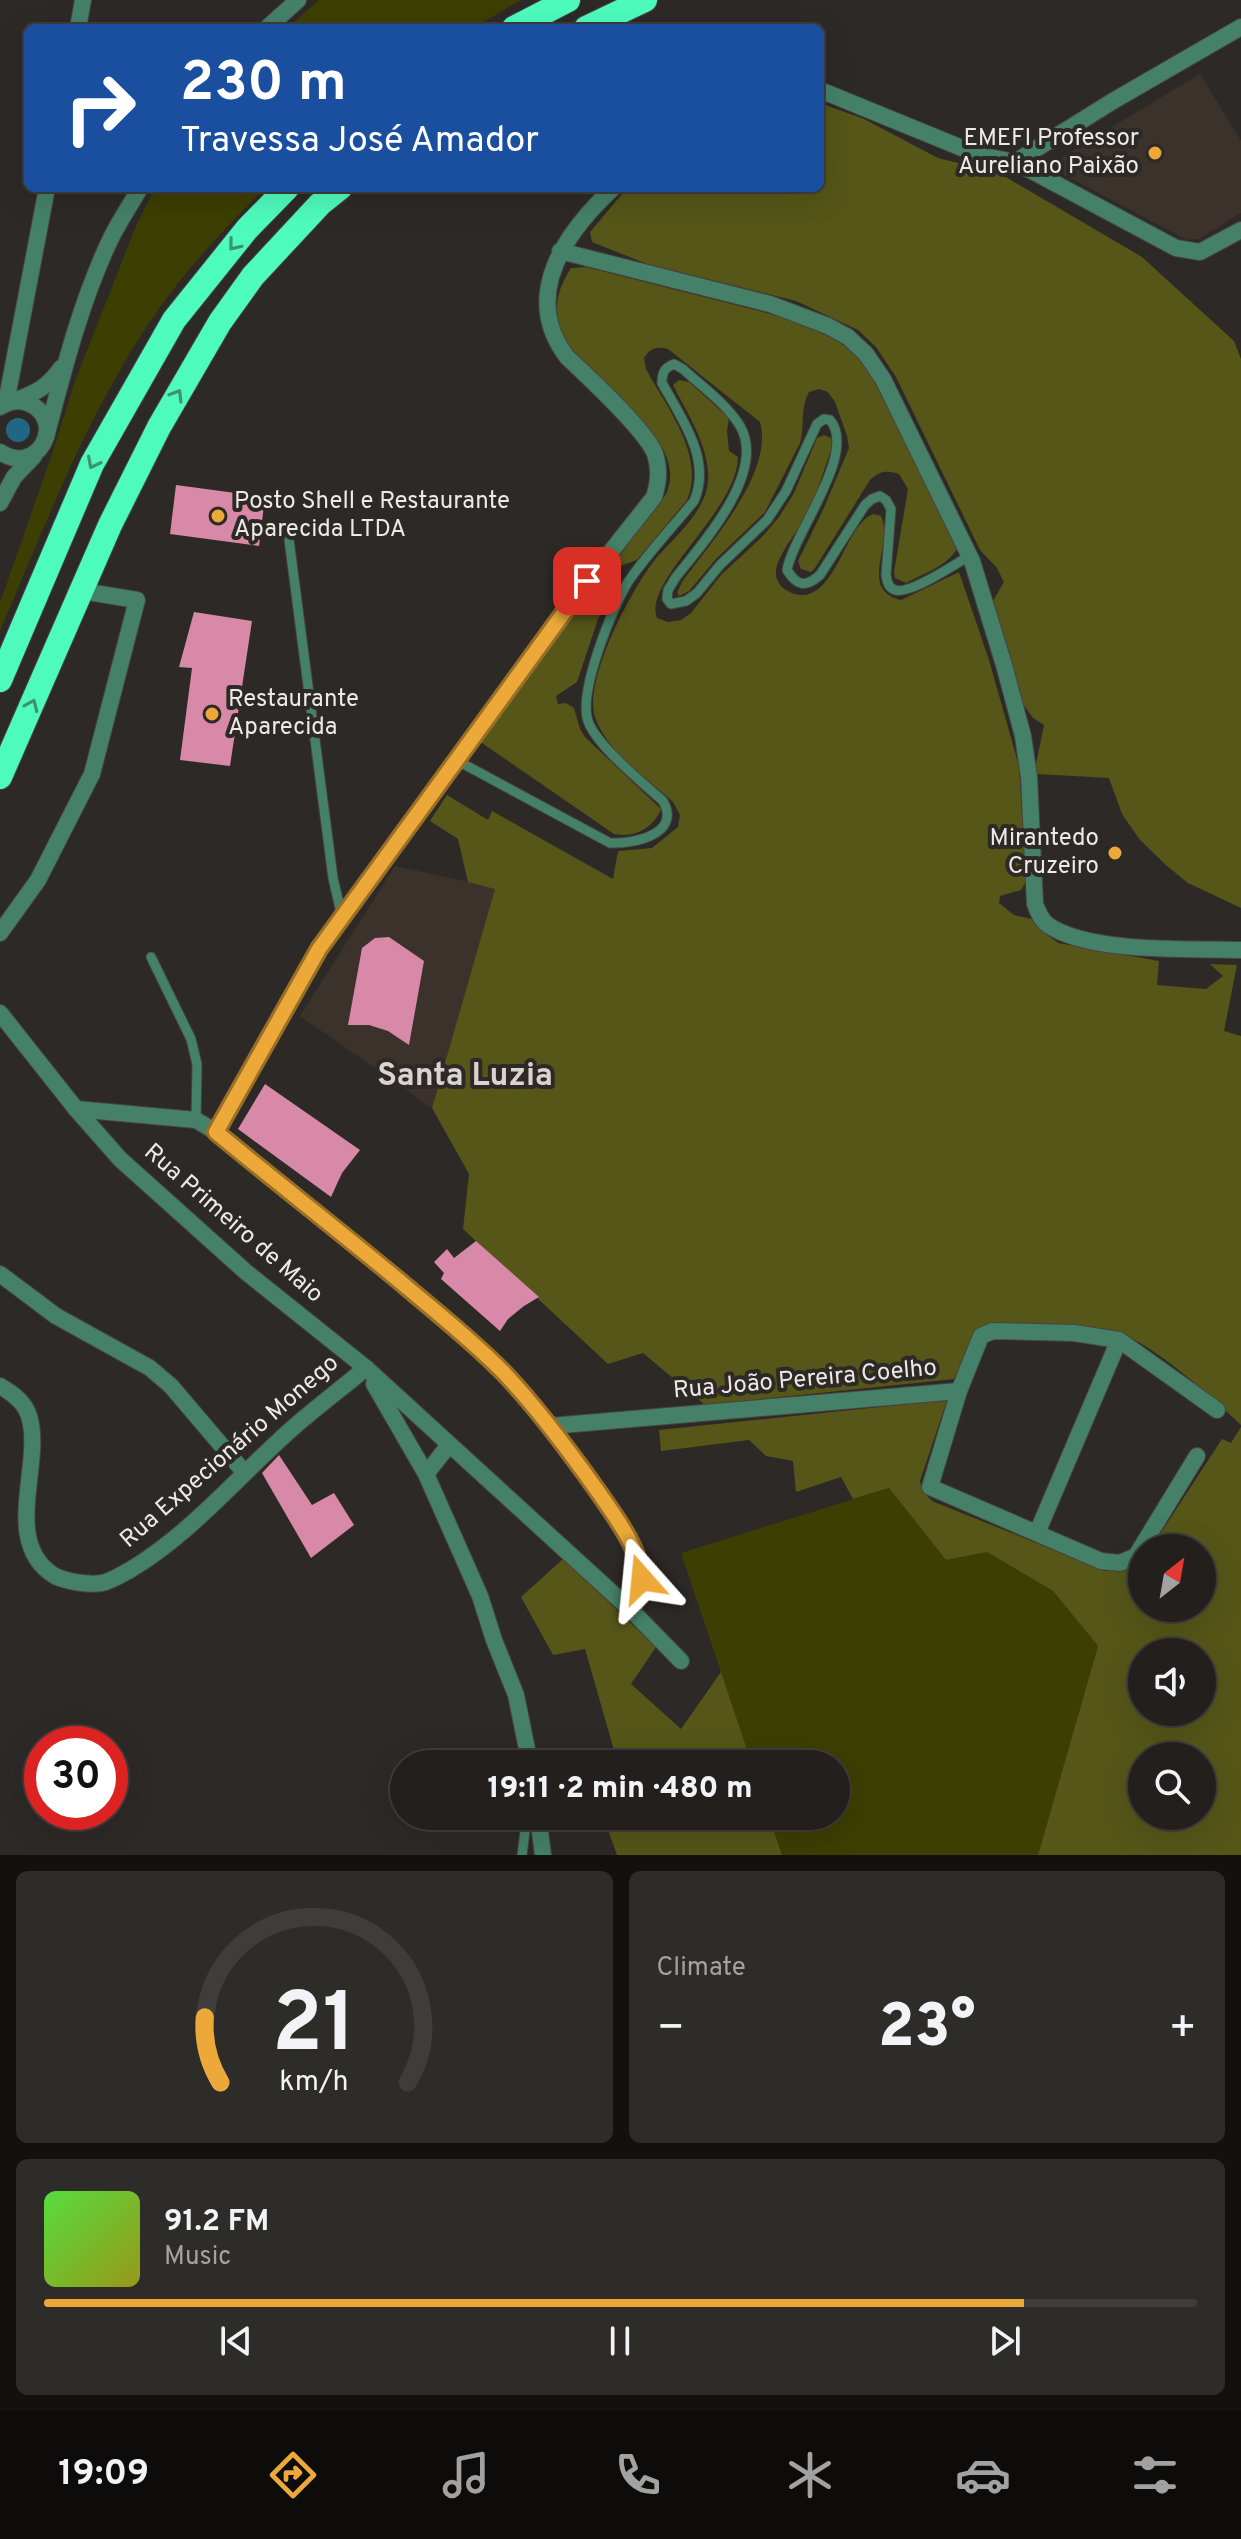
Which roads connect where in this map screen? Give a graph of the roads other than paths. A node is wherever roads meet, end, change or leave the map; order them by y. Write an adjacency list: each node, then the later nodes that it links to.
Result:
1 (83, 0): 6 (street)
2 (298, 0): 7 (street)
3 (542, 0): 8 (highway)
4 (568, 0): 9 (highway)
5 (645, 0): 10 (highway)
6 (79, 24)
7 (271, 24)
8 (507, 24)
9 (522, 24)
10 (594, 24)
11 (1241, 27): 13 (street)
12 (824, 92): 13 (street)
13 (1015, 162): 19 (street)
14 (46, 192): 22 (street)
15 (138, 192): 21 (street)
16 (283, 192): 29 (highway, one-way to 29)
17 (335, 192): 28 (highway, one-way to 17)
18 (609, 192): 20 (street)
19 (1241, 230)
20 (560, 251): 27 (street); 30 (street)
21 (66, 360): 22 (street); 23 (street)
22 (7, 404): 23 (street)
23 (42, 444): 24 (street); 25 (street)
24 (0, 452)
25 (0, 503)
26 (288, 532): 32 (lane)
27 (969, 556): 30 (lane); 34 (street)
28 (82, 591): 31 (highway, one-way to 28); 33 (street)
29 (0, 680)
30 (456, 760): 32 (street)
31 (0, 777)
32 (342, 917): 39 (street)
33 (0, 933)
34 (1241, 950)
35 (151, 957): 38 (lane)
36 (0, 1013): 37 (street, Rua Primeiro de Maio)
37 (76, 1109): 38 (street); 42 (street, Rua Primeiro de Maio)
38 (196, 1120): 39 (street)
39 (216, 1132): 46 (street)
40 (0, 1274): 49 (street)
41 (1119, 1340): 44 (street); 45 (street); 51 (street)
42 (366, 1368): 47 (street, Rua Primeiro de Maio); 49 (street, Rua Expecionário Monego); 50 (street)
43 (0, 1386): 49 (street, Rua Expecionário Monego)
44 (959, 1391): 46 (street, Rua João Pereira Coelho); 51 (street, Rua João Pereira Coelho)
45 (1217, 1410)
46 (550, 1426): 52 (street)
47 (449, 1445): 50 (street); 52 (street, Rua Primeiro de Maio)
48 (1197, 1456): 51 (street, Rua João Pereira Coelho)
49 (245, 1473)
50 (426, 1474): 54 (street)
51 (1037, 1533)
52 (632, 1611): 53 (street, Rua Primeiro de Maio)
53 (681, 1661)
54 (527, 1750)
55 (525, 1830): 57 (lane)
56 (540, 1830): 58 (street)
57 (522, 1855)
58 (543, 1855)

